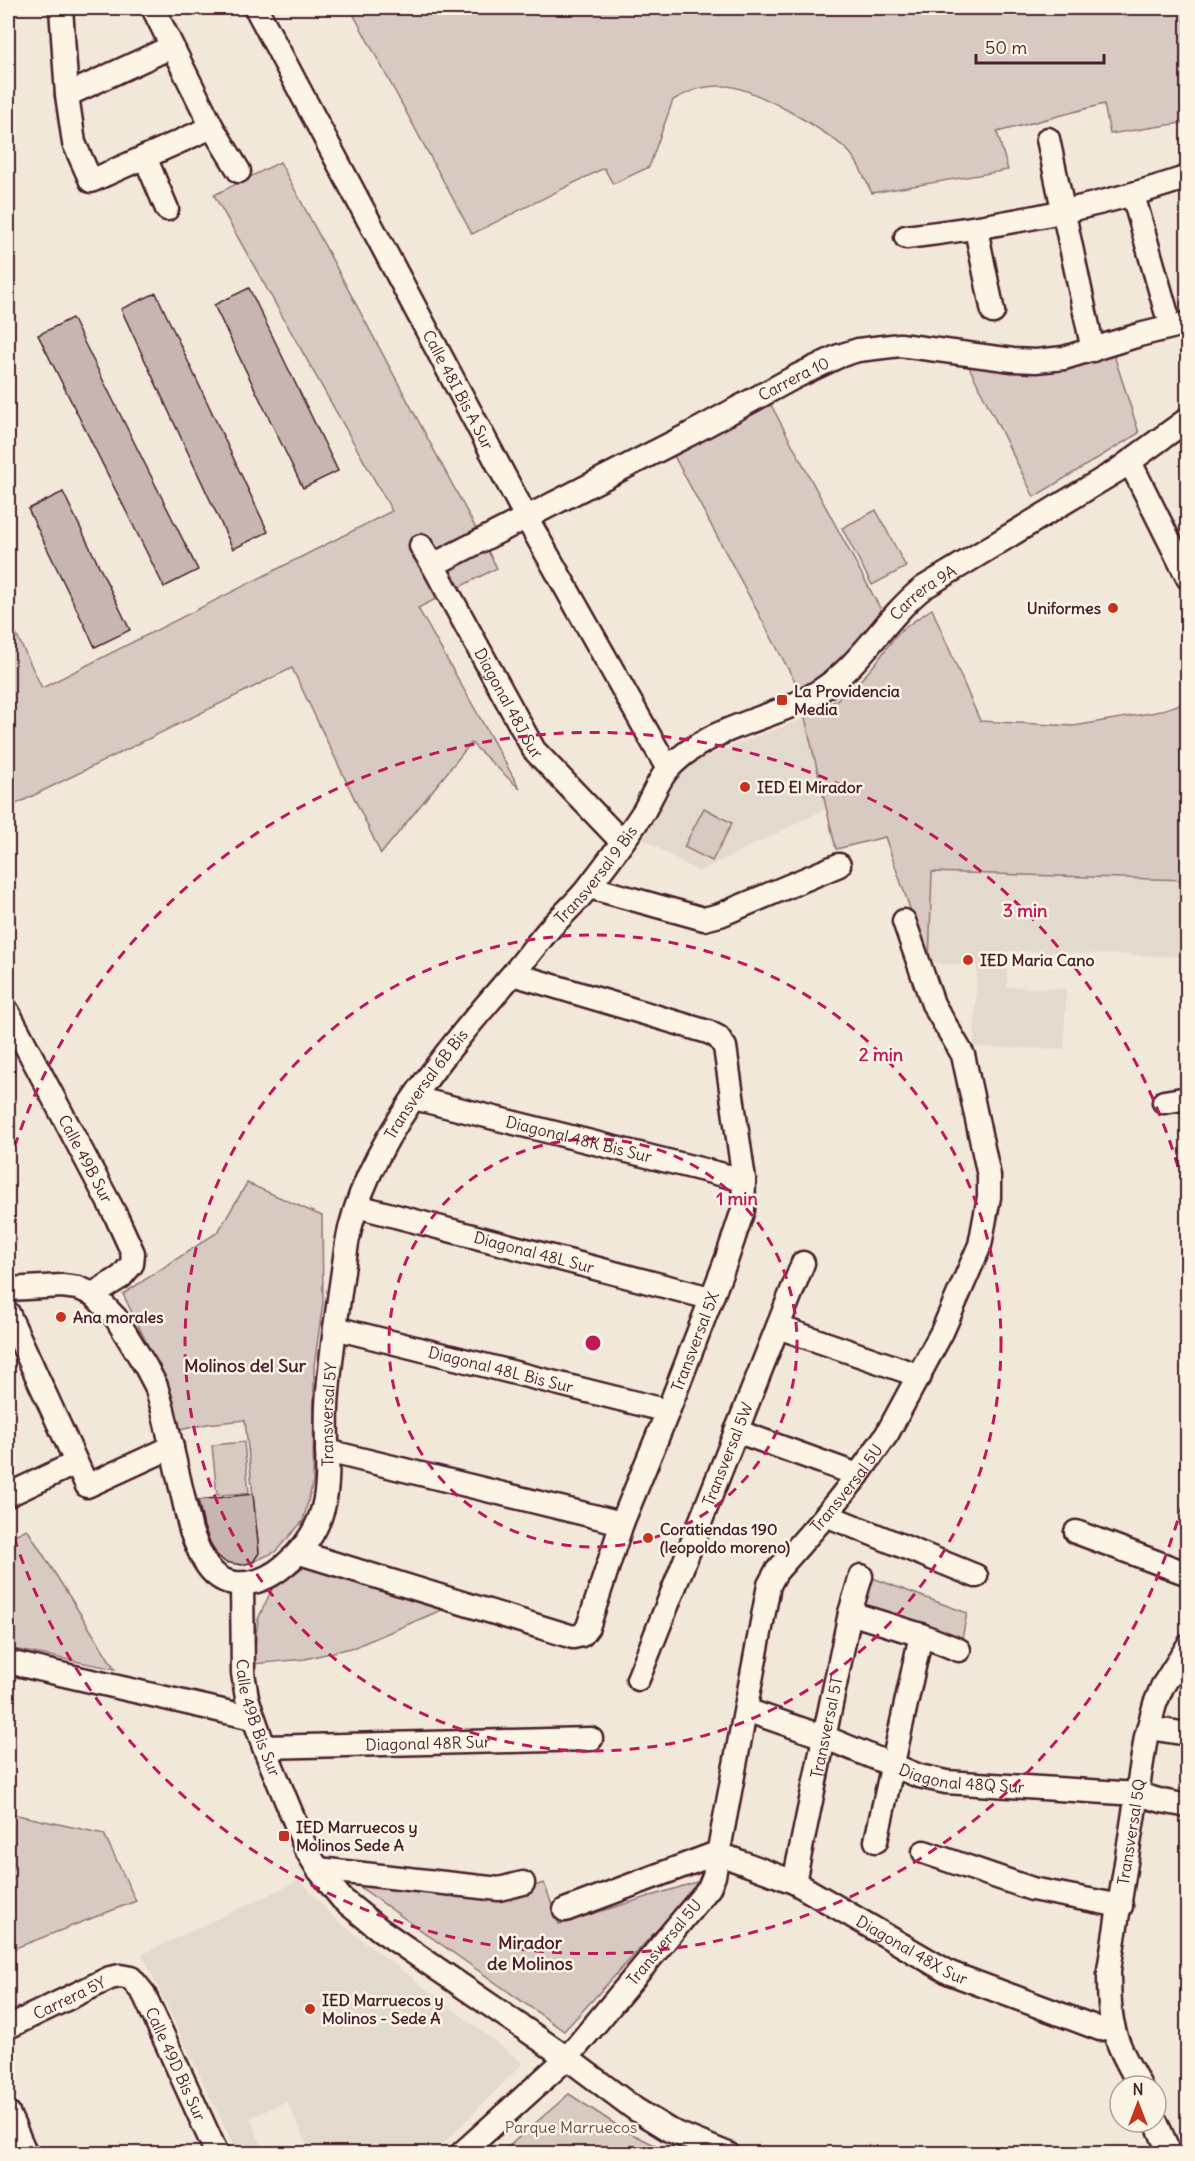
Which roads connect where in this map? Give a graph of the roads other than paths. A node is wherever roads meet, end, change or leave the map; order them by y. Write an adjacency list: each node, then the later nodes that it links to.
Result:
1 (61, 8): 5 (street)
2 (153, 8): 4 (street)
3 (256, 8): 22 (street, Calle 48I Bis A Sur)
4 (171, 47): 5 (street); 6 (street)
5 (67, 95): 8 (street)
6 (212, 128): 8 (street); 9 (street)
7 (1048, 139): 13 (street)
8 (144, 157): 12 (street)
9 (240, 171)
10 (1188, 177): 11 (street)
11 (1133, 195): 13 (street); 16 (street)
12 (167, 209)
13 (1064, 211): 14 (street); 19 (street)
14 (976, 229): 15 (street); 17 (street)
15 (906, 237)
16 (1166, 311)
17 (993, 312)
18 (1188, 323): 19 (street, Carrera 10)
19 (1093, 350): 22 (street, Carrera 10)
20 (1188, 419): 21 (street, Carrera 9A)
21 (1130, 462): 25 (street); 26 (street, Carrera 9A)
22 (526, 517): 24 (street, Carrera 10); 26 (street, Calle 48I Bis A Sur)
23 (421, 546): 24 (street, Diagonal 48J Sur)
24 (433, 566): 27 (street, Diagonal 48J Sur)
25 (1188, 578)
26 (668, 769): 27 (street, Transversal 9 Bis)
27 (622, 842): 29 (street, Transversal 9 Bis)
28 (839, 866): 29 (street)
29 (590, 887): 31 (street, Transversal 9 Bis)
30 (904, 921): 45 (street, Transversal 5U)
31 (513, 974): 33 (street, Transversal 6B Bis); 36 (street, Transversal 5X)
32 (8, 1012): 40 (street, Calle 49B Sur)
33 (414, 1098): 36 (street, Diagonal 48K Bis Sur); 37 (street, Transversal 6B Bis)
34 (1188, 1098): 35 (street)
35 (1164, 1102)
36 (744, 1180): 41 (street, Transversal 5X)
37 (357, 1206): 41 (street, Diagonal 48L Sur); 44 (street, Transversal 5Y)
38 (803, 1263): 43 (street, Transversal 5W)
39 (8, 1289): 40 (street)
40 (93, 1294): 48 (street)
41 (710, 1298): 46 (street, Transversal 5X)
42 (8, 1313): 50 (street)
43 (778, 1327): 45 (street); 47 (street, Transversal 5W)
44 (335, 1328): 46 (street, Diagonal 48L Bis Sur); 49 (street, Transversal 5Y)
45 (920, 1376): 51 (street, Transversal 5U)
46 (668, 1411): 54 (street, Transversal 5X)
47 (736, 1431): 51 (street); 66 (street, Transversal 5W)
48 (172, 1448): 50 (street); 60 (street)
49 (327, 1451): 54 (street); 56 (street, Transversal 5Y)
50 (76, 1463): 52 (street)
51 (858, 1475): 53 (street, Transversal 5U)
52 (8, 1494)
53 (826, 1515): 59 (street); 67 (street, Transversal 5U)
54 (622, 1523): 56 (street, Transversal 5X)
55 (1076, 1532): 57 (street)
56 (300, 1553): 60 (street, Transversal 5Y)
57 (1188, 1574)
58 (861, 1576): 61 (street, Transversal 5T)
59 (976, 1576)
60 (242, 1584): 68 (street, Calle 49B Bis Sur)
61 (850, 1613): 62 (street); 71 (street, Transversal 5T)
62 (921, 1635): 63 (street); 74 (street)
63 (959, 1650)
64 (1184, 1659): 69 (street, Transversal 5Q)
65 (8, 1662): 68 (street)
66 (638, 1679)
67 (746, 1710): 71 (street, Diagonal 48Q Sur); 79 (street, Transversal 5U)
68 (253, 1718): 73 (street, Calle 49B Bis Sur)
69 (1149, 1728): 70 (street); 75 (street, Transversal 5Q)
70 (1188, 1734)
71 (824, 1737): 74 (street, Diagonal 48Q Sur); 81 (street, Transversal 5T)
72 (591, 1739): 73 (street, Diagonal 48R Sur)
73 (264, 1748): 80 (street, Calle 49B Bis Sur)
74 (892, 1765): 75 (street, Diagonal 48Q Sur); 77 (street)
75 (1138, 1794): 76 (street, Diagonal 48Q Sur); 83 (street, Transversal 5Q)
76 (1188, 1806)
77 (876, 1841)
78 (924, 1852): 83 (street)
79 (717, 1853): 81 (street, Diagonal 48X Sur); 84 (street); 88 (street, Transversal 5U)
80 (318, 1869): 82 (street); 88 (street, Calle 49B Bis Sur)
81 (794, 1882): 86 (street, Diagonal 48X Sur)
82 (523, 1883)
83 (1121, 1906): 86 (street, Transversal 5Q)
84 (565, 1910)
85 (131, 1978): 87 (street, Carrera 5Y); 93 (street, Calle 49D Bis Sur)
86 (1113, 2025): 89 (street, Transversal 5Q)
87 (8, 2026)
88 (567, 2058): 94 (street, Transversal 5U); 95 (street, Calle 49B Bis Sur)
89 (1134, 2074)
90 (8, 2113): 92 (street)
91 (1161, 2134): 96 (street)
92 (27, 2154)
93 (218, 2154)
94 (461, 2154)
95 (728, 2154)
96 (1170, 2154)

